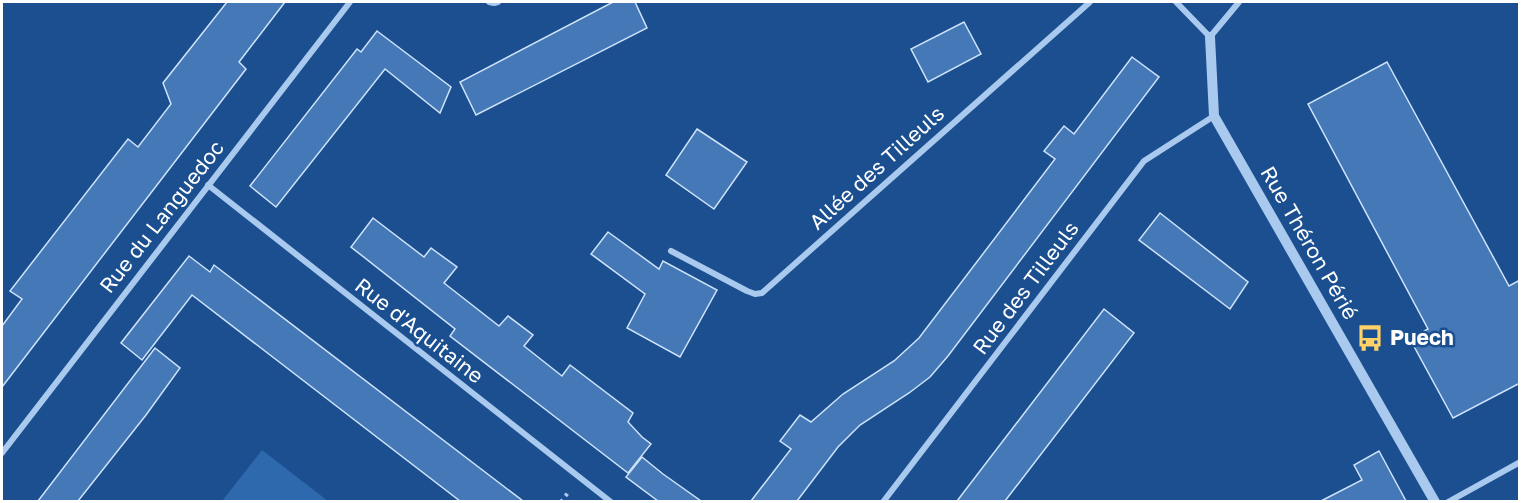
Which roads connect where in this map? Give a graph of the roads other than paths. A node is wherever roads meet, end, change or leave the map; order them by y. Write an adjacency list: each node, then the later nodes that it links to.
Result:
1 (350, 2): 9 (street, Rue du Languedoc)
2 (489, 2): 3 (street)
3 (498, 2)
4 (1090, 2): 10 (street, Allée des Tilleuls)
5 (1176, 2): 7 (street)
6 (1239, 2): 7 (street)
7 (1210, 37): 8 (street, Rue Théron Périé)
8 (1214, 116): 14 (street, Rue des Tilleuls); 15 (street, Rue Théron Périé)
9 (208, 185): 11 (street, Rue du Languedoc); 13 (street, Rue d'Aquitaine)
10 (671, 251)
11 (2, 453)
12 (1520, 462): 16 (street)
13 (611, 501)
14 (883, 501)
15 (1435, 501)
16 (1448, 501)

